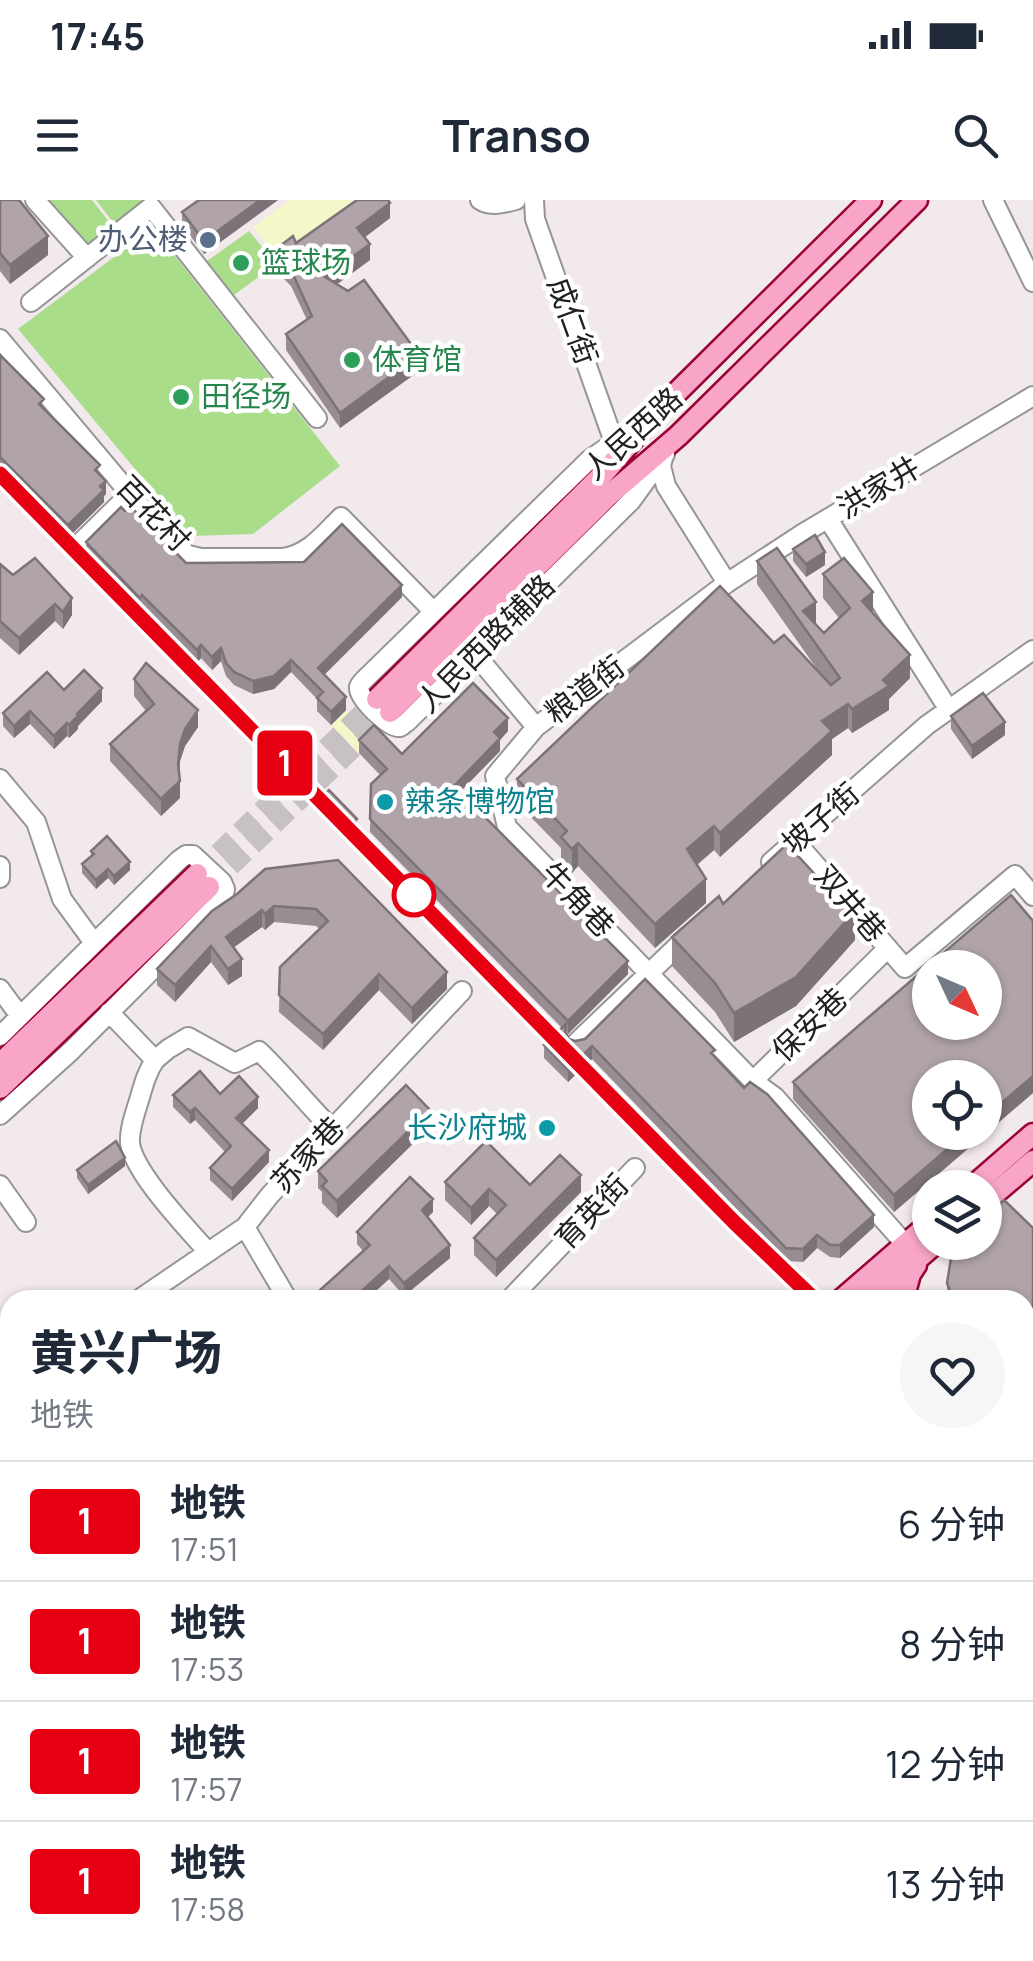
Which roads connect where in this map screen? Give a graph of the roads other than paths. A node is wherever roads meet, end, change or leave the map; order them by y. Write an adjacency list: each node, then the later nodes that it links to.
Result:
1 (35, 200): 8 (street)
2 (480, 200): 3 (street)
3 (516, 200)
4 (534, 200): 16 (street, 成仁街)
5 (872, 200): 13 (main road, 人民西路)
6 (916, 200): 15 (main road, 人民西路)
7 (993, 200): 9 (street)
8 (85, 255): 10 (street); 14 (street)
9 (1033, 282)
10 (30, 302)
11 (0, 339): 18 (street, 百花村)
12 (1033, 396): 19 (street, 洪家井)
13 (655, 414): 15 (main road, 人民西路); 16 (street, 人民西路辅路)
14 (317, 418)
15 (678, 436): 17 (street, 人民西路辅路)
16 (614, 442): 22 (street, 人民西路辅路)
17 (664, 456): 21 (street); 24 (street, 人民西路辅路)
18 (130, 494): 20 (street); 22 (street, 百花村)
19 (828, 519): 21 (street, 洪家井); 25 (street)
20 (77, 546)
21 (728, 583): 26 (street, 粮道街)
22 (433, 610): 24 (street, 人民西路辅路)
23 (1033, 650): 25 (street, 坡子街)
24 (475, 654): 26 (street)
25 (948, 710): 29 (street, 坡子街)
26 (536, 728): 28 (street, 粮道街)
27 (0, 779): 35 (street)
28 (507, 827): 37 (street, 牛角巷)
29 (796, 841): 32 (street, 坡子街); 36 (street, 双井巷)
30 (0, 866): 31 (street)
31 (0, 878)
32 (754, 878)
33 (1033, 896): 36 (street, 双井巷)
34 (699, 926): 37 (street)
35 (94, 943): 40 (street); 41 (street)
36 (888, 948): 46 (street, 保安巷)
37 (647, 973): 43 (street); 46 (street, 保安巷)
38 (0, 989): 41 (street)
39 (462, 991): 49 (street, 苏家巷)
40 (110, 1012): 44 (street); 48 (street)
41 (20, 1016): 42 (street)
42 (0, 1036)
43 (576, 1042)
44 (156, 1060): 49 (street); 59 (street)
45 (0, 1064): 47 (main road)
46 (753, 1080): 58 (street)
47 (0, 1088)
48 (0, 1115)
49 (332, 1129): 57 (street, 苏家巷)
50 (1033, 1134): 53 (main road)
51 (1033, 1162): 55 (main road)
52 (634, 1168): 64 (street, 育英街)
53 (992, 1170)
54 (0, 1185): 56 (street)
55 (1002, 1193)
56 (26, 1222)
57 (245, 1227): 59 (street, 苏家巷); 63 (street)
58 (912, 1238)
59 (208, 1252): 62 (street, 苏家巷)
60 (912, 1254): 65 (main road)
61 (916, 1260): 66 (main road)
62 (153, 1290)
63 (282, 1290)
64 (518, 1290)
65 (865, 1290)
66 (906, 1290)

